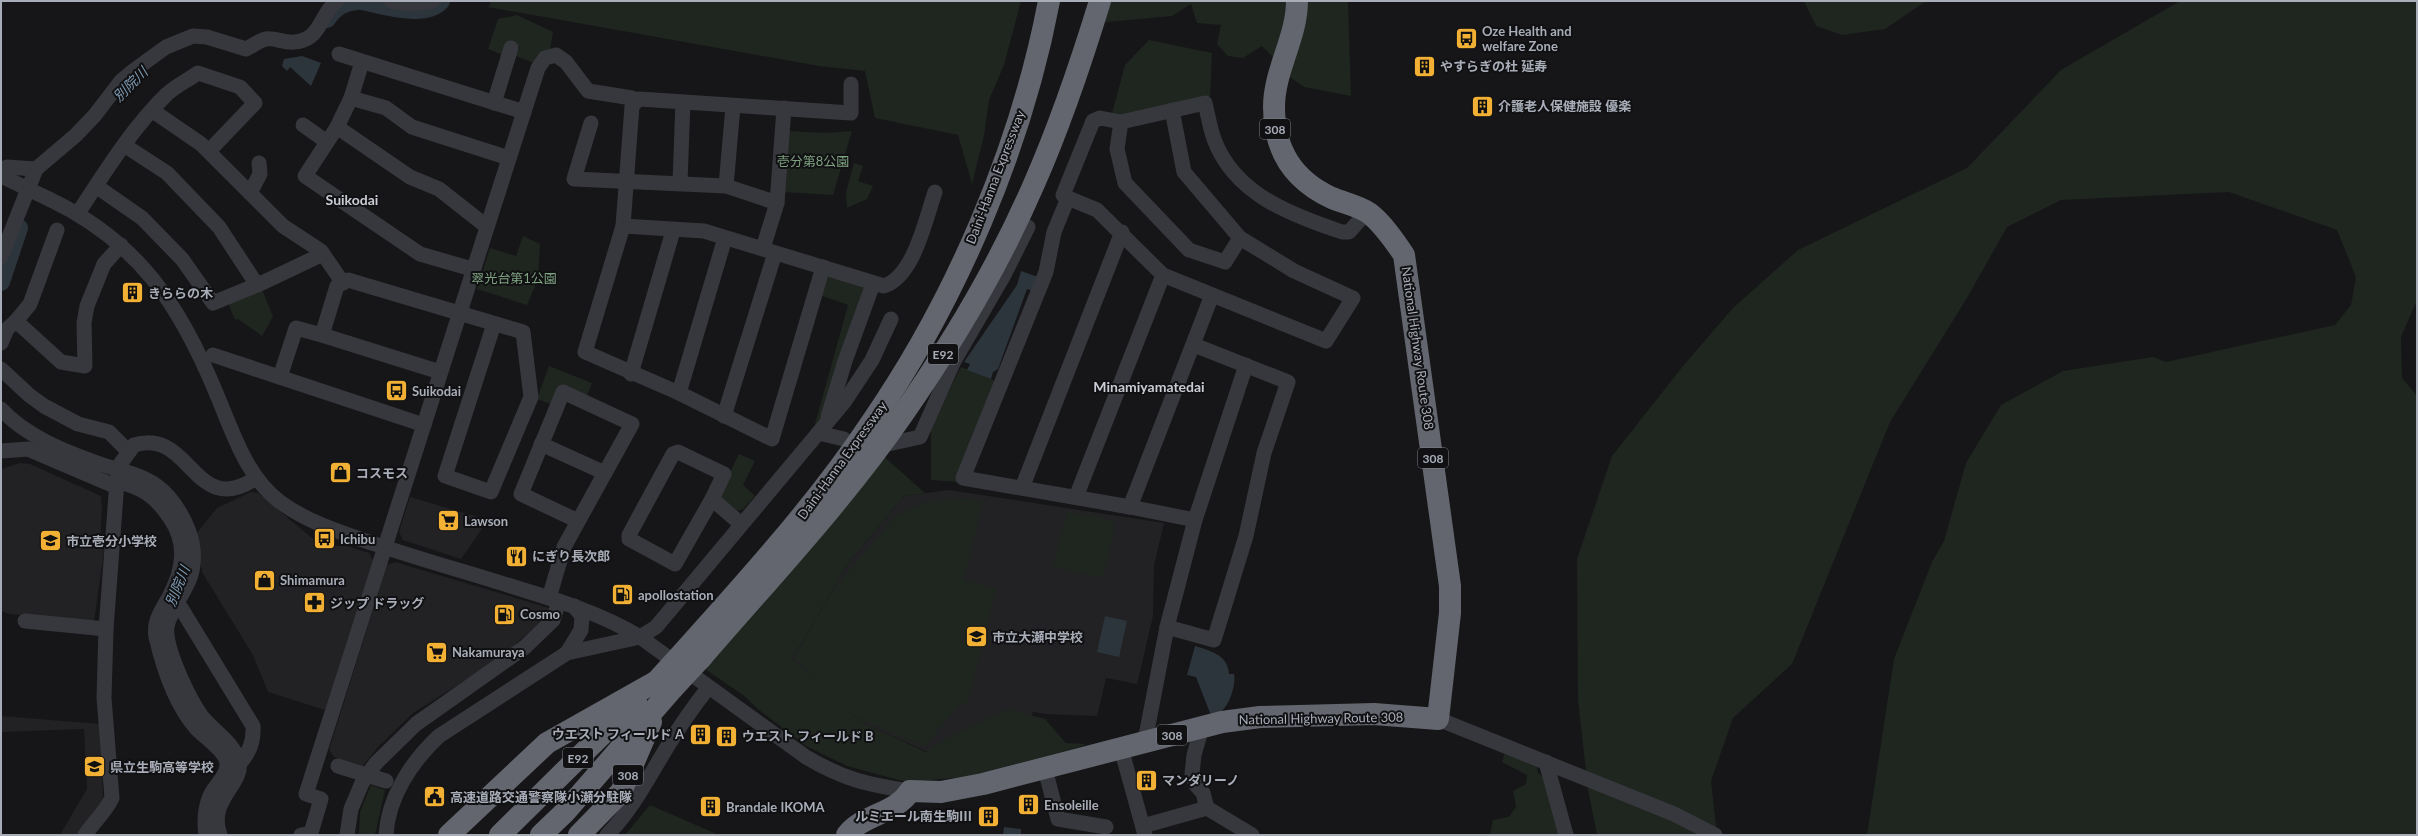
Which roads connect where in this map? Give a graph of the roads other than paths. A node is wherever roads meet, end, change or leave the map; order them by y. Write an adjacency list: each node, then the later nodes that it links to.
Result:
1 (337, 1): 29 (street)
2 (391, 1): 3 (street)
3 (433, 1)
4 (1049, 1): 103 (highway, Daini-Hanna Expressway / E92)
5 (1100, 1): 103 (highway, Daini-Hanna Expressway / E92)
6 (1297, 1): 40 (highway, National Highway Route 308 / 308)
7 (512, 48): 14 (street)
8 (339, 54): 9 (street)
9 (362, 62): 11 (street); 14 (street)
10 (851, 84): 16 (street)
11 (351, 98): 23 (street); 27 (street)
12 (636, 102): 13 (street); 19 (street); 32 (street)
13 (683, 102): 15 (street); 33 (street)
14 (494, 103): 19 (street)
15 (733, 106): 16 (street); 35 (street)
16 (784, 108): 39 (street)
17 (1172, 110): 20 (street); 40 (street); 49 (street)
18 (153, 111): 25 (street); 26 (street); 26 (street)
19 (524, 112): 27 (street)
20 (1121, 122): 38 (street); 49 (street)
21 (591, 123): 32 (street)
22 (303, 126): 24 (street)
23 (337, 127): 24 (street); 42 (street)
24 (327, 142): 55 (street)
25 (124, 145): 34 (street); 59 (street)
26 (209, 151): 37 (street)
27 (509, 158): 42 (street)
28 (259, 163): 37 (street)
29 (36, 169): 30 (street); 53 (street)
30 (1, 170)
31 (1, 176): 41 (street, bridge)
32 (628, 181): 33 (street); 43 (street)
33 (680, 182): 35 (street)
34 (96, 186): 41 (street); 59 (street)
35 (726, 186): 39 (street)
36 (935, 192): 58 (street)
37 (250, 193): 52 (street)
38 (1068, 198): 47 (street); 87 (street)
39 (777, 203): 51 (street)
40 (1367, 212): 106 (highway, National Highway Route 308 / 308)
41 (78, 213): 50 (street)
42 (486, 226): 55 (street)
43 (624, 226): 46 (street); 72 (street)
44 (1028, 227): 81 (street)
45 (57, 230): 63 (street)
46 (673, 231): 48 (street); 72 (street)
47 (1122, 232): 56 (street); 87 (street)
48 (725, 238): 51 (street); 74 (street)
49 (1240, 238): 60 (street)
50 (121, 245): 63 (street); 86 (street)
51 (769, 250): 54 (street); 76 (street)
52 (323, 254): 57 (street); 59 (street)
53 (1, 257)
54 (823, 267): 58 (street); 76 (street)
55 (472, 269): 61 (street)
56 (1163, 275): 60 (street); 88 (street)
57 (343, 283): 61 (street); 65 (street)
58 (873, 284): 78 (street)
59 (256, 285)
60 (1212, 295): 67 (street)
61 (459, 314): 64 (street); 71 (street)
62 (891, 319): 78 (street)
63 (16, 321): 66 (street)
64 (494, 324): 64 (street)
65 (322, 335): 71 (street); 73 (street)
66 (1, 343)
67 (1194, 345): 69 (street); 90 (street)
68 (214, 355): 73 (street)
69 (1246, 365): 91 (street); 99 (street)
70 (1, 369): 82 (street)
71 (440, 372): 77 (street)
72 (631, 374): 74 (street)
73 (280, 377): 77 (street)
74 (679, 394): 76 (street)
75 (1, 409): 85 (street)
76 (724, 416)
77 (424, 425): 94 (street)
78 (822, 428): 79 (street); 93 (street)
79 (844, 439)
80 (541, 444): 84 (street); 84 (street); 92 (street)
81 (888, 444)
82 (128, 450): 85 (street); 86 (street)
83 (1, 451): 85 (street)
84 (605, 473): 92 (street)
85 (118, 477): 96 (street); 100 (street)
86 (256, 478): 94 (street)
87 (1022, 488): 88 (street)
88 (1076, 497): 90 (street)
89 (712, 498): 89 (street); 93 (street)
90 (1130, 506): 91 (street)
91 (1195, 520): 99 (street)
92 (578, 521): 95 (street)
93 (741, 524): 101 (street)
94 (384, 547): 95 (street); 110 (street)
95 (554, 599): 97 (street); 123 (street)
96 (173, 601): 112 (street); 112 (street); 120 (street)
97 (574, 606): 101 (street); 102 (street)
98 (25, 621): 100 (street)
99 (1167, 627): 108 (street)
100 (106, 629): 119 (street)
101 (640, 637): 102 (street); 104 (street)
102 (567, 653): 114 (street)
103 (694, 653): 105 (highway, Daini-Hanna Expressway / E92, bridge)
104 (708, 688): 115 (street); 129 (street)
105 (663, 690): 125 (highway); 126 (highway, Daini-Hanna Expressway / E92); 127 (highway, Daini-Hanna Expressway / E92); 128 (highway, 308)
106 (1438, 719): 107 (highway, National Highway Route 308 / 308); 111 (street)
107 (1202, 727): 108 (highway, National Highway Route 308 / 308); 116 (street)
108 (1145, 741): 109 (highway, National Highway Route 308 / 308)
109 (1121, 748): 113 (highway, National Highway Route 308 / 308); 118 (street)
110 (318, 760): 114 (street, bridge); 122 (street)
111 (1546, 762): 132 (street); 133 (street)
112 (239, 764): 121 (street)
113 (1045, 768): 115 (highway, National Highway Route 308 / 308); 117 (street)
114 (393, 783): 124 (street)
115 (910, 791): 130 (highway)
116 (1207, 808): 118 (street); 131 (street)
117 (1106, 827)
118 (1144, 830)
119 (85, 835)
120 (206, 835)
121 (220, 835)
122 (301, 835)
123 (347, 835)
124 (386, 835)
125 (449, 835)
126 (500, 835)
127 (541, 835)
128 (579, 835)
129 (607, 835)
130 (847, 835)
131 (1252, 835)
132 (1566, 835)
133 (1715, 835)

